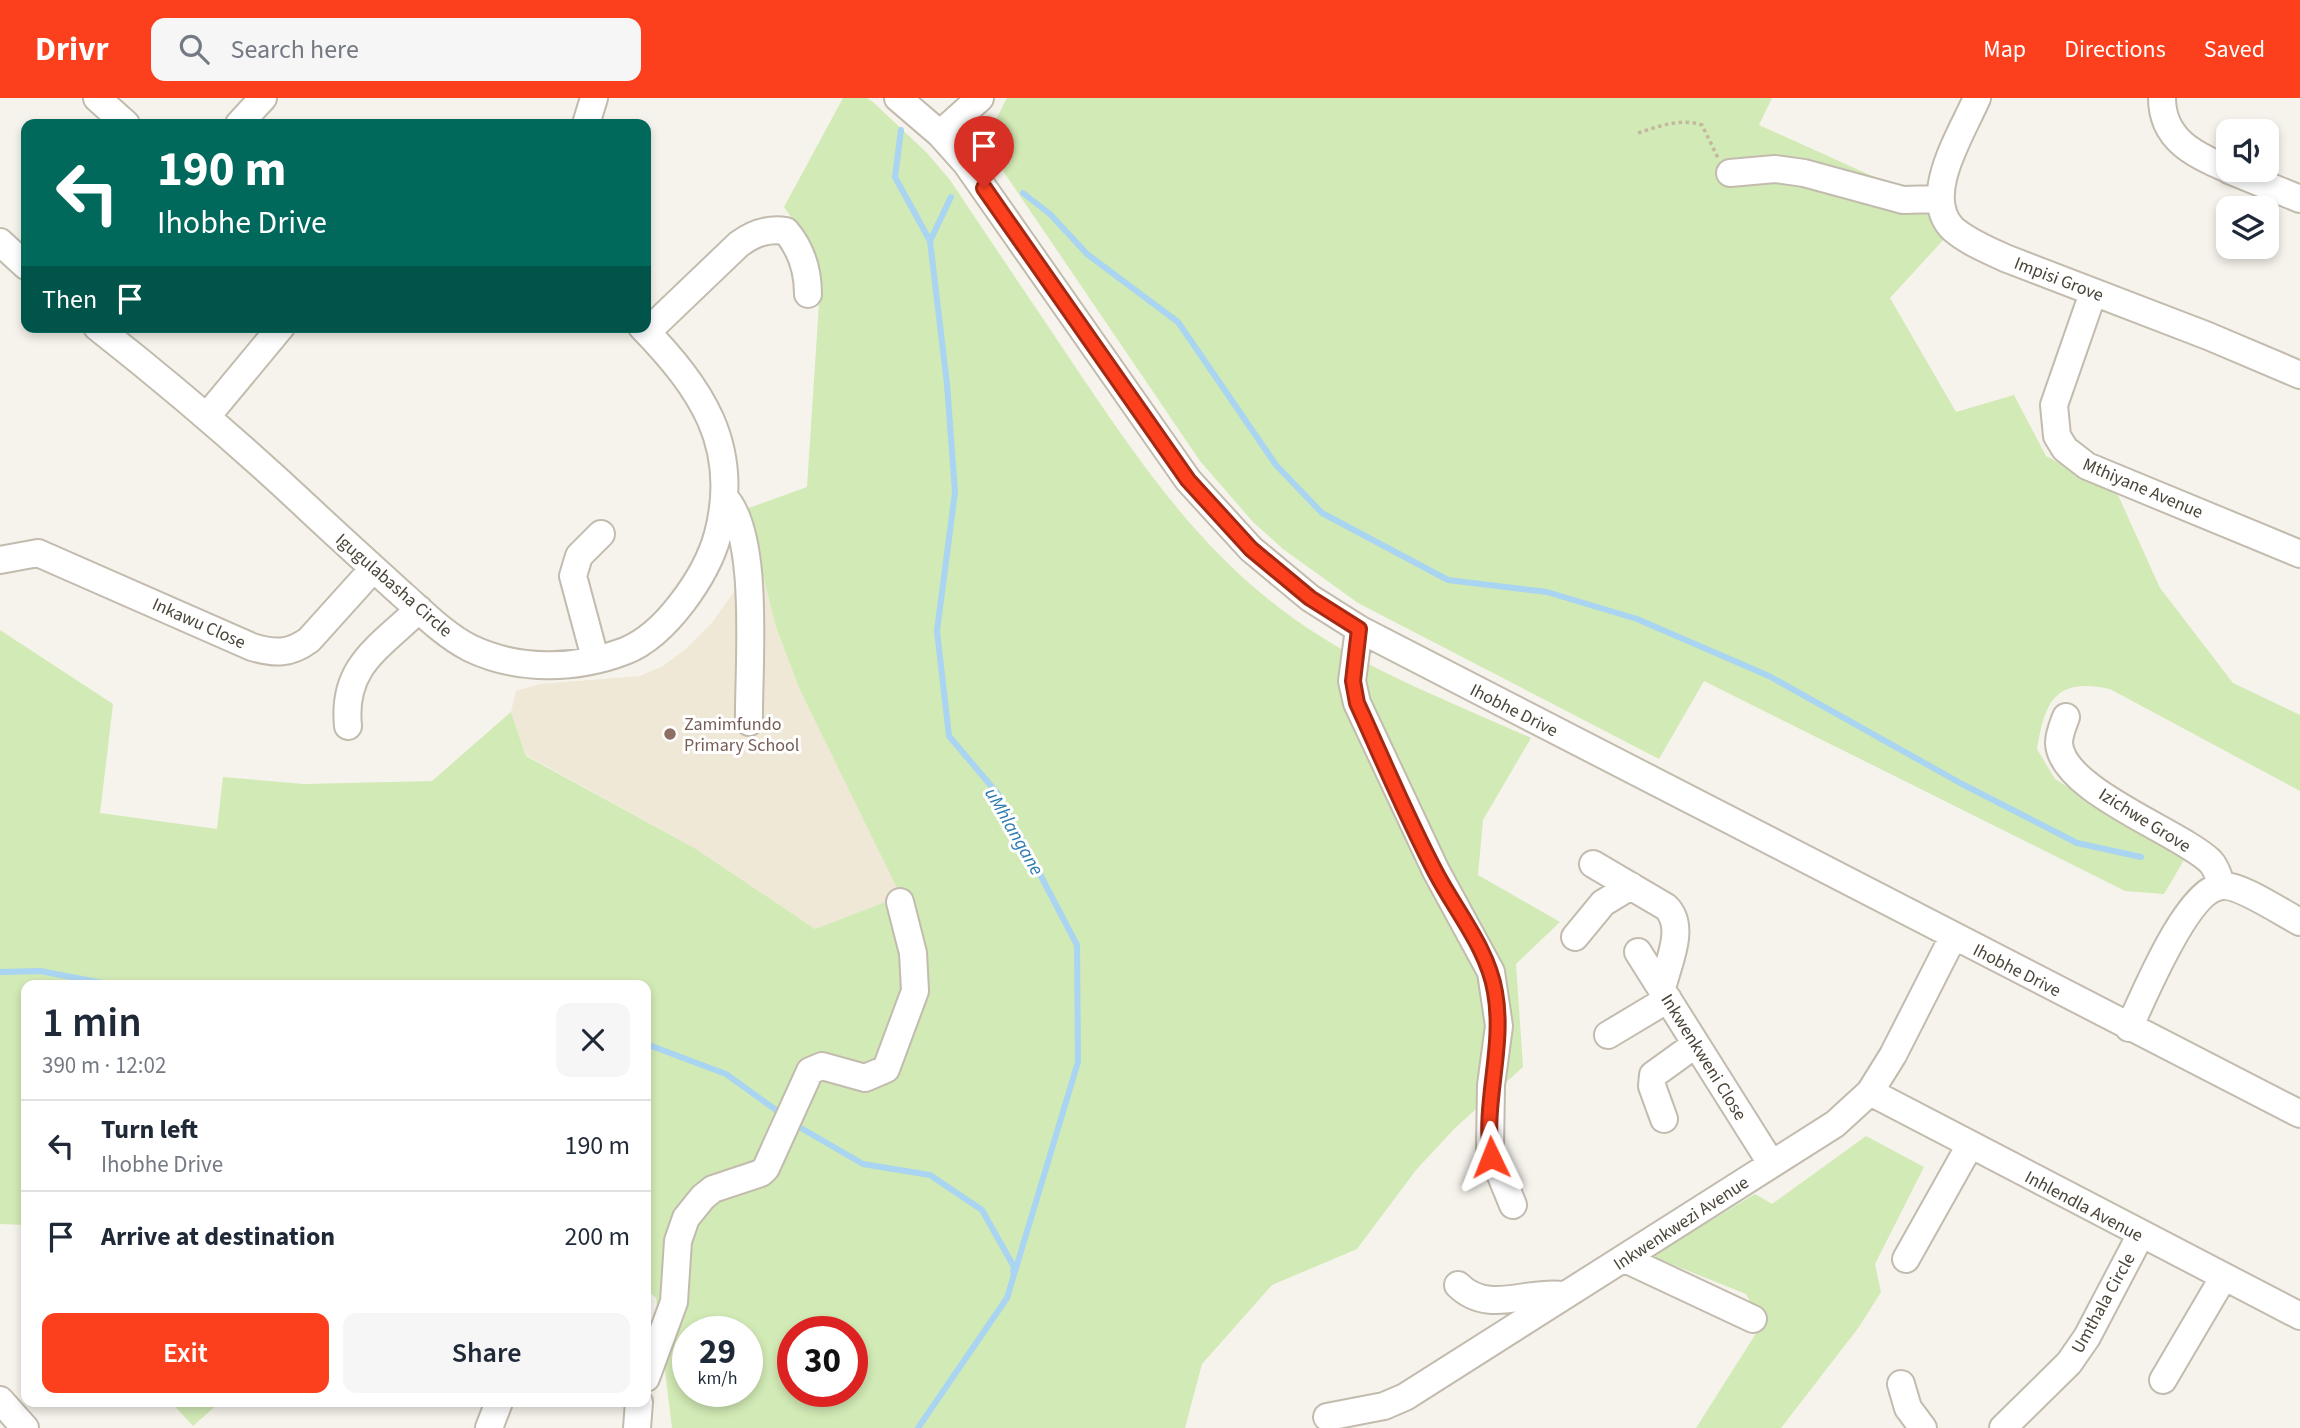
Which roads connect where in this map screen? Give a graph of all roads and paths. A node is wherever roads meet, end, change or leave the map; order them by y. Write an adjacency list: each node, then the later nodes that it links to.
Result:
1 (97, 98): 8 (street)
2 (263, 98): 9 (street)
3 (594, 98): 10 (street)
4 (898, 98): 12 (street, Ihobhe Drive)
5 (980, 98): 12 (street)
6 (1977, 98): 16 (street)
7 (2162, 98): 13 (street)
8 (120, 119)
9 (244, 119)
10 (588, 119)
11 (1638, 132): 14 (path)
12 (940, 134): 34 (street, Ihobhe Drive)
13 (2216, 162)
14 (1730, 173): 16 (street)
15 (2259, 182): 17 (street)
16 (1938, 199): 20 (street, Impisi Grove)
17 (2300, 199)
18 (0, 242): 19 (street)
19 (21, 261)
20 (2093, 293): 26 (street, Impisi Grove); 30 (street, Mthiyane Avenue)
21 (808, 294): 22 (street)
22 (651, 324)
23 (105, 333): 27 (street, Igugulabasha Circle)
24 (276, 333): 27 (street)
25 (647, 333): 28 (street, Igugulabasha Circle)
26 (2300, 375)
27 (208, 415): 32 (street, Igugulabasha Circle)
28 (724, 497): 35 (street, Igugulabasha Circle); 37 (street)
29 (601, 534): 35 (street)
30 (2300, 554)
31 (0, 559): 32 (street, Inkawu Close)
32 (373, 569): 33 (street, Igugulabasha Circle)
33 (419, 609): 35 (street, Igugulabasha Circle); 38 (street)
34 (1359, 629): 45 (street, Ihobhe Drive); 56 (street)
35 (595, 658)
36 (2066, 717): 41 (street, Izichwe Grove)
37 (749, 722)
38 (348, 726)
39 (1593, 864): 40 (street)
40 (1631, 886): 44 (street); 47 (street)
41 (2221, 886): 43 (street); 48 (street)
42 (900, 902): 65 (street)
43 (2300, 922)
44 (1575, 937)
45 (1953, 937): 48 (street, Ihobhe Drive); 51 (street, Inkwenkwezi Avenue)
46 (1638, 952): 47 (street, Inkwenkweni Close)
47 (1665, 994): 49 (street); 50 (street, Inkwenkweni Close)
48 (2129, 1028): 52 (street, Ihobhe Drive)
49 (1608, 1035)
50 (1696, 1044): 53 (street); 55 (street, Inkwenkweni Close)
51 (1870, 1092): 54 (street, Inhlendla Avenue); 55 (street, Inkwenkwezi Avenue)
52 (2300, 1114)
53 (1664, 1119)
54 (1970, 1145): 57 (street, Inhlendla Avenue); 59 (street)
55 (1771, 1163): 58 (street, Inkwenkwezi Avenue)
56 (1513, 1205)
57 (2140, 1236): 60 (street, Inhlendla Avenue); 76 (street, Umthala Circle)
58 (1625, 1259): 62 (street, Inkwenkwezi Avenue); 64 (street)
59 (1906, 1259)
60 (2223, 1278): 63 (street, Inhlendla Avenue); 66 (street)
61 (1458, 1285): 62 (street)
62 (1565, 1296): 71 (street, Inkwenkwezi Avenue)
63 (2300, 1317)
64 (1753, 1319)
65 (651, 1364)
66 (2163, 1380)
67 (1901, 1384): 75 (street)
68 (0, 1400): 72 (street)
69 (497, 1407): 73 (street)
70 (639, 1407): 74 (street)
71 (1327, 1417)
72 (25, 1428)
73 (489, 1428)
74 (637, 1428)
75 (1923, 1428)
76 (2003, 1428)

